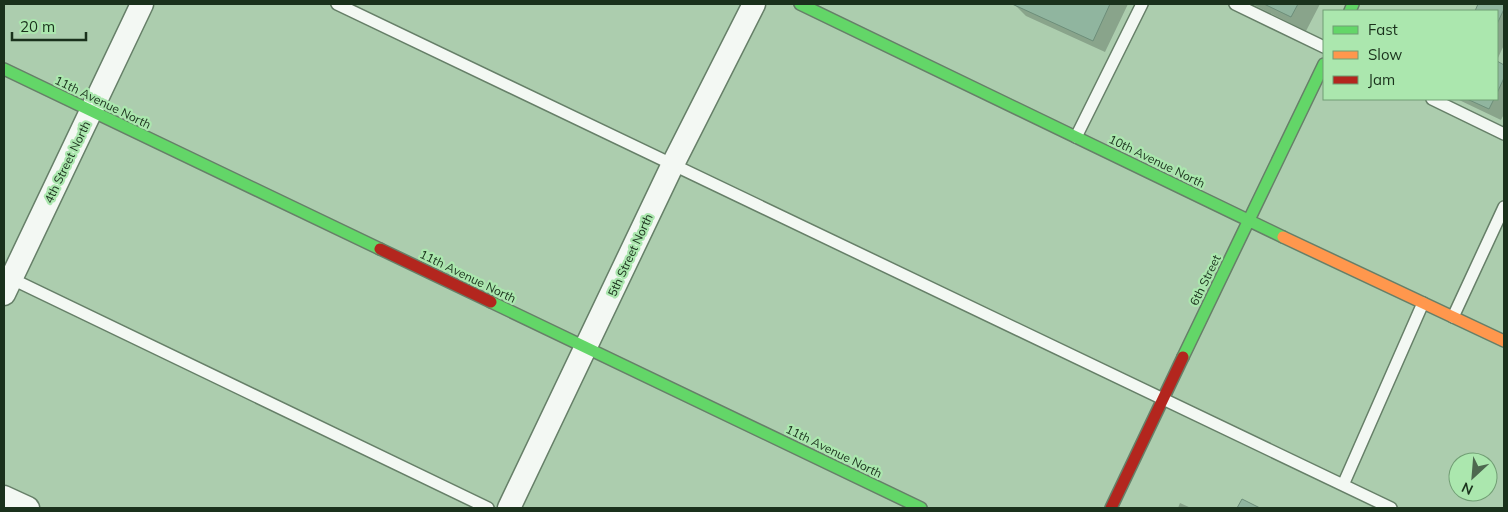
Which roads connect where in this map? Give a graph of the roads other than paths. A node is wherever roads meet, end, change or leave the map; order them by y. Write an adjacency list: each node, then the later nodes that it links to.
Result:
1 (142, 4): 11 (street, 4th Street North)
2 (337, 4): 14 (lane)
3 (754, 4): 14 (street, 5th Street North)
4 (800, 4): 13 (street, 10th Avenue North)
5 (1142, 4): 13 (lane)
6 (1235, 4): 7 (lane)
7 (1323, 47)
8 (1323, 66): 16 (street, 6th Street)
9 (4, 69): 11 (street, 11th Avenue North)
10 (1434, 100): 12 (lane)
11 (91, 111): 17 (street, 4th Street North); 21 (street, 11th Avenue North)
12 (1504, 134)
13 (1076, 137): 16 (street, 10th Avenue North)
14 (673, 164): 21 (street, 5th Street North); 22 (lane)
15 (1504, 207): 19 (lane)
16 (1249, 221): 18 (street, 10th Avenue North); 22 (street, 6th Street)
17 (6, 282): 26 (lane)
18 (1423, 303): 19 (street, 10th Avenue North); 23 (lane)
19 (1453, 317): 20 (street, 10th Avenue North)
20 (1504, 341)
21 (586, 348): 27 (street, 5th Street North); 28 (street, 11th Avenue North)
22 (1163, 399): 23 (lane); 29 (street, 6th Street)
23 (1343, 485): 30 (lane)
24 (4, 497): 25 (street)
25 (28, 508)
26 (488, 508)
27 (509, 508)
28 (921, 508)
29 (1111, 508)
30 (1391, 508)

